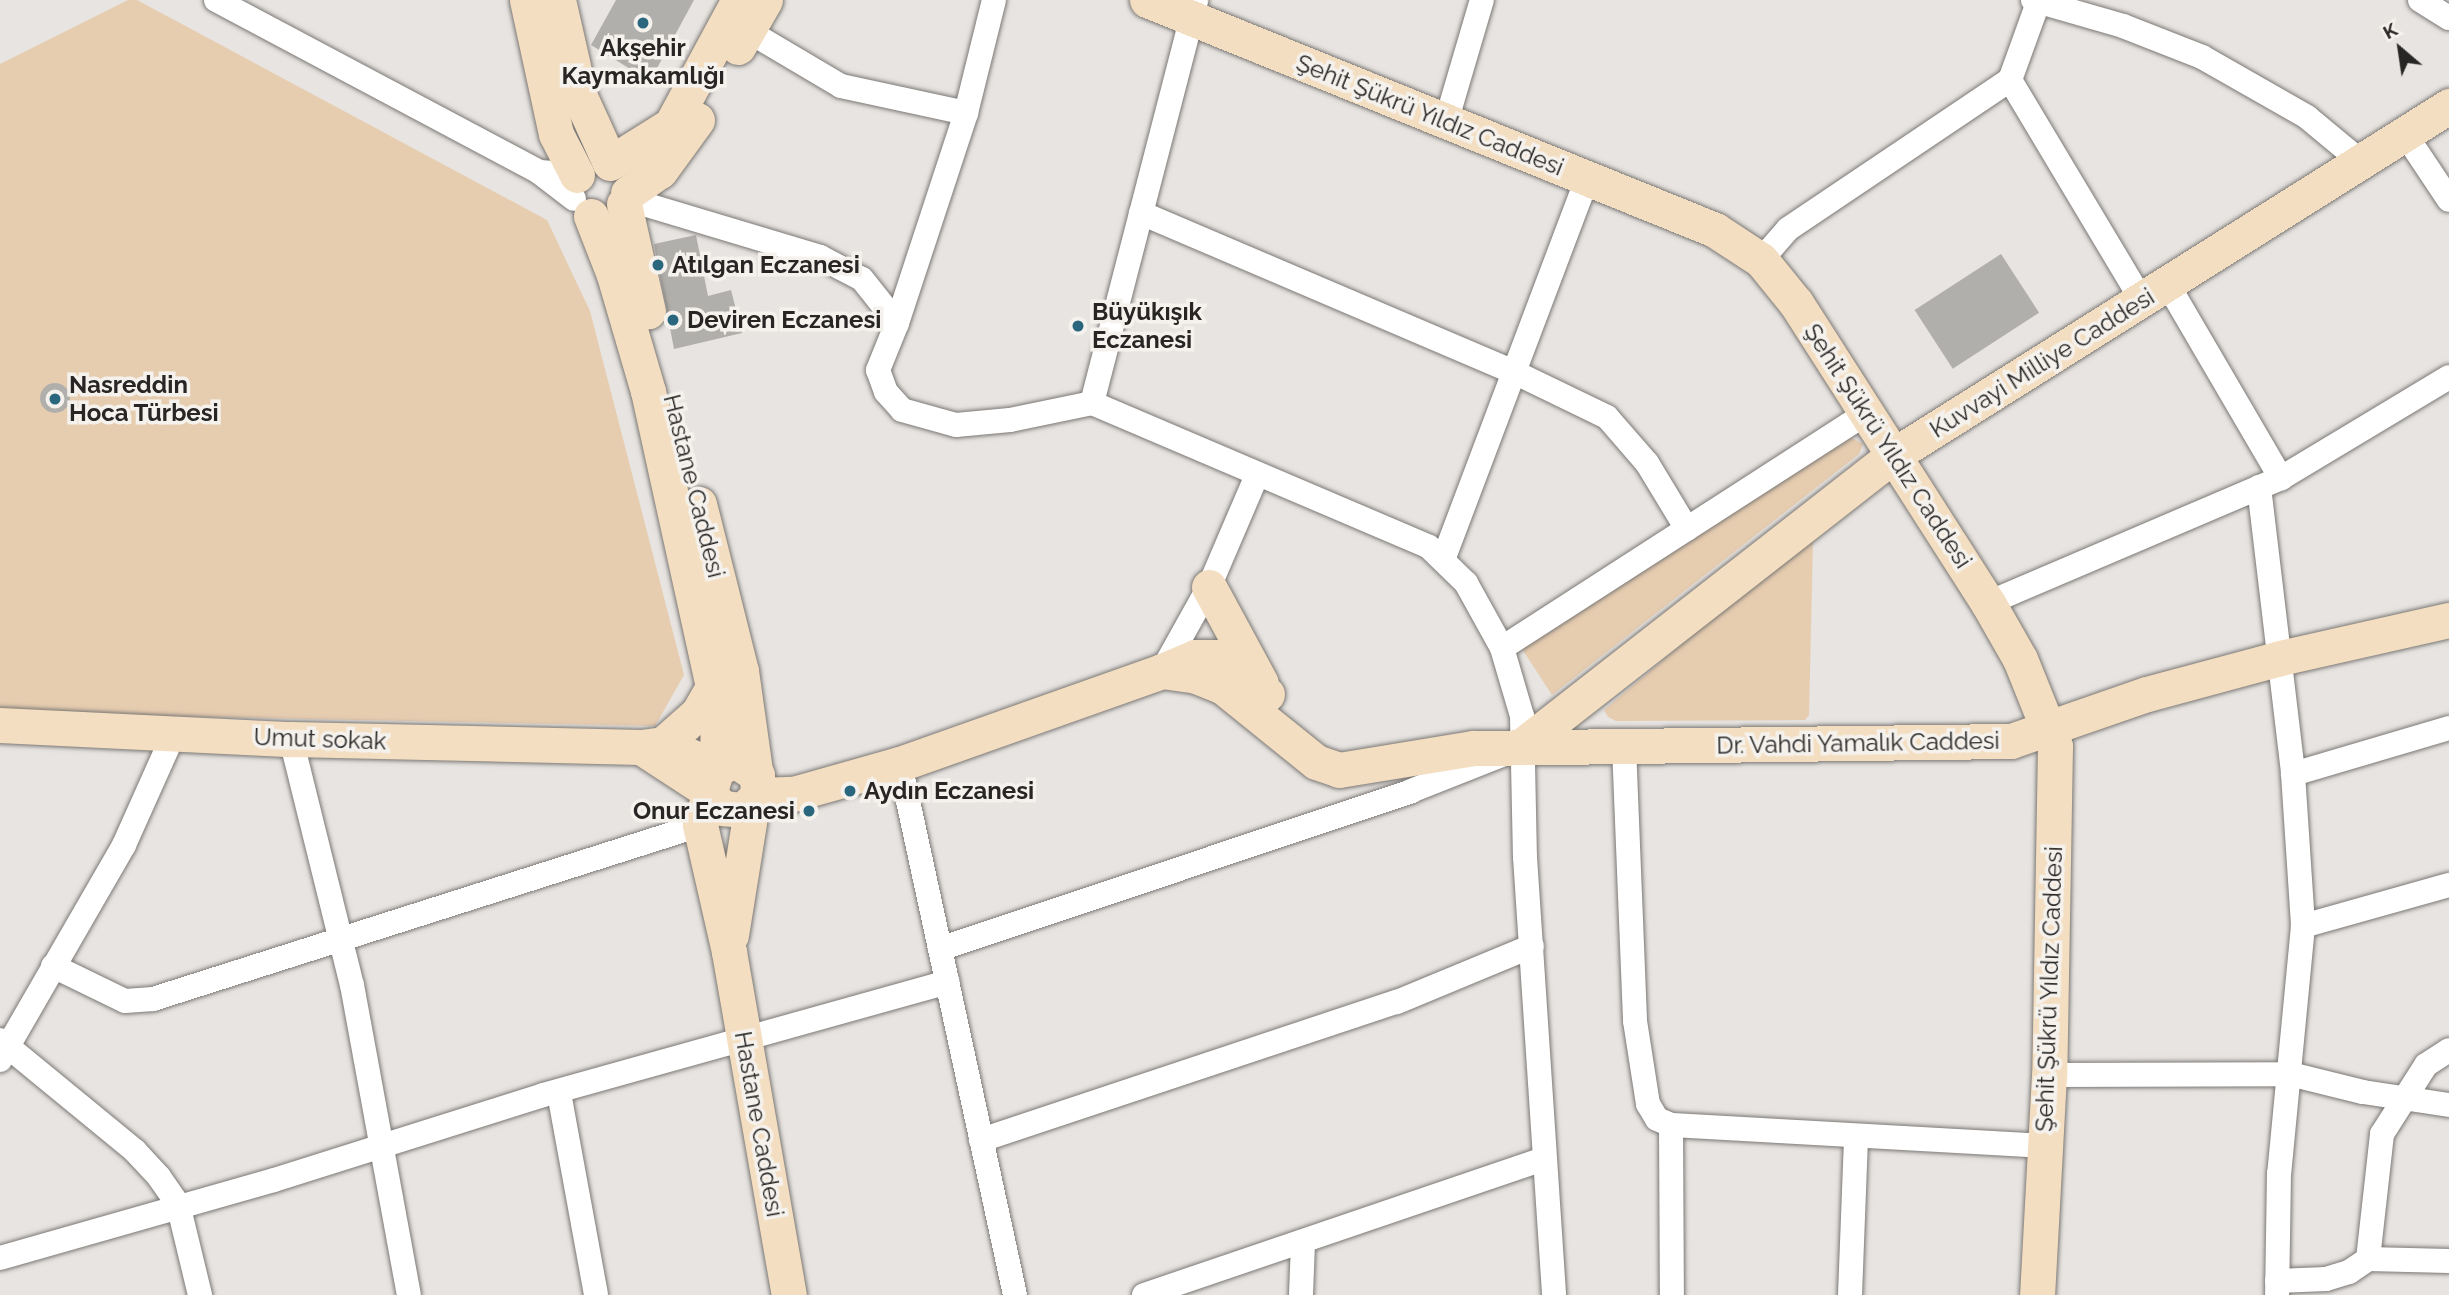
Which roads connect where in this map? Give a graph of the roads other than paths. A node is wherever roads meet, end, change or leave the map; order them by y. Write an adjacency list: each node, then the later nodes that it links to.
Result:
1 (216, 0): 21 (street)
2 (527, 0): 21 (street, Hastane Caddesi)
3 (558, 0): 19 (street)
4 (765, 0): 11 (street)
5 (994, 0): 15 (street)
6 (1147, 0): 10 (street, Şehit Şükrü Yıldız Caddesi)
7 (1482, 0): 16 (street)
8 (2037, 0): 13 (street); 18 (street)
9 (2420, 0): 12 (street)
10 (1194, 10): 16 (street, Şehit Şükrü Yıldız Caddesi); 24 (street)
11 (743, 15): 15 (street); 19 (street); 22 (street)
12 (2449, 18)
13 (2010, 80): 25 (street); 26 (street)
14 (2449, 106): 17 (street, Kuvvayi Milliye Caddesi)
15 (966, 113): 27 (street)
16 (1446, 122): 20 (street, Şehit Şükrü Yıldız Caddesi)
17 (2405, 134): 18 (street, Kuvvayi Milliye Caddesi); 23 (street)
18 (2360, 161): 26 (street, Kuvvayi Milliye Caddesi)
19 (610, 163): 21 (street); 22 (street)
20 (1587, 178): 25 (street, Şehit Şükrü Yıldız Caddesi); 28 (street)
21 (581, 196): 22 (street); 44 (street, Hastane Caddesi)
22 (626, 199): 27 (street); 57 (street, Hastane Caddesi)
23 (2449, 200)
24 (1141, 213): 28 (street); 30 (street)
25 (1761, 260): 31 (street, Şehit Şükrü Yıldız Caddesi)
26 (2155, 292): 32 (street, Kuvvayi Milliye Caddesi); 34 (street)
27 (897, 323): 30 (street)
28 (1514, 373): 36 (street); 37 (street)
29 (2449, 377): 34 (street)
30 (1092, 403): 33 (street)
31 (1867, 413): 32 (street, Şehit Şükrü Yıldız Caddesi); 36 (street)
32 (1894, 456): 39 (street, Şehit Şükrü Yıldız Caddesi); 53 (street, Kuvvayi Milliye Caddesi)
33 (1257, 475): 37 (street); 38 (street)
34 (2281, 478): 35 (street)
35 (2259, 488): 39 (street); 42 (street)
36 (1687, 529): 41 (street)
37 (1443, 561): 41 (street)
38 (1209, 587): 43 (street); 45 (street, Dr. Vahdi Yamalık Caddesi)
39 (1988, 603): 48 (street, Şehit Şükrü Yıldız Caddesi)
40 (2449, 620): 42 (street, Dr. Vahdi Yamalık Caddesi)
41 (1502, 648): 53 (street)
42 (2280, 658): 48 (street, Dr. Vahdi Yamalık Caddesi); 56 (street)
43 (1162, 671): 45 (street, Dr. Vahdi Yamalık Caddesi); 54 (street, Dr. Vahdi Yamalık Caddesi); 55 (street, Dr. Vahdi Yamalık Caddesi)
44 (715, 683): 51 (street); 58 (street, Hastane Caddesi)
45 (1267, 694): 54 (street, Dr. Vahdi Yamalık Caddesi)
46 (0, 724): 49 (street, Umut sokak)
47 (2449, 728): 56 (street)
48 (2050, 729): 52 (street, Dr. Vahdi Yamalık Caddesi); 71 (street, Şehit Şükrü Yıldız Caddesi)
49 (174, 733): 50 (street, Umut sokak); 65 (street)
50 (291, 739): 51 (street, Umut sokak); 61 (street)
51 (652, 746): 58 (street)
52 (1624, 746): 53 (street, Dr. Vahdi Yamalık Caddesi); 75 (street)
53 (1520, 747): 54 (street, Dr. Vahdi Yamalık Caddesi); 62 (street); 63 (street)
54 (1301, 749)
55 (900, 764): 57 (street, Dr. Vahdi Yamalık Caddesi); 63 (street)
56 (2292, 774): 60 (street)
57 (755, 790): 58 (street); 58 (street); 64 (street, Hastane Caddesi)
58 (710, 796): 61 (street); 64 (street, Hastane Caddesi)
59 (2449, 885): 60 (street)
60 (2303, 926): 70 (street)
61 (342, 940): 65 (street); 79 (street)
62 (1532, 946): 77 (street); 80 (street)
63 (940, 949): 66 (street)
64 (729, 952): 67 (street, Hastane Caddesi)
65 (53, 966): 68 (street)
66 (947, 982): 67 (street); 77 (street)
67 (744, 1041): 72 (street); 90 (street, Hastane Caddesi)
68 (4, 1049): 81 (street)
69 (2449, 1050): 73 (street)
70 (2290, 1074): 71 (street); 73 (street); 86 (street)
71 (2049, 1075): 78 (street, Şehit Şükrü Yıldız Caddesi)
72 (559, 1093): 79 (street); 89 (street)
73 (2402, 1096): 74 (street); 84 (street)
74 (2449, 1105)
75 (1671, 1125): 76 (street); 95 (street)
76 (1856, 1136): 78 (street); 96 (street)
77 (981, 1140): 91 (street)
78 (2042, 1146): 97 (street, Şehit Şükrü Yıldız Caddesi)
79 (382, 1147): 81 (street); 88 (street)
80 (1543, 1159): 82 (street); 94 (street)
81 (178, 1204): 83 (street); 87 (street)
82 (1303, 1243): 92 (street); 93 (street)
83 (0, 1258)
84 (2368, 1259): 85 (street); 86 (street)
85 (2449, 1261)
86 (2277, 1288)
87 (200, 1295)
88 (409, 1295)
89 (596, 1295)
90 (789, 1295)
91 (1015, 1295)
92 (1144, 1295)
93 (1301, 1295)
94 (1554, 1295)
95 (1672, 1295)
96 (1850, 1295)
97 (2037, 1295)

